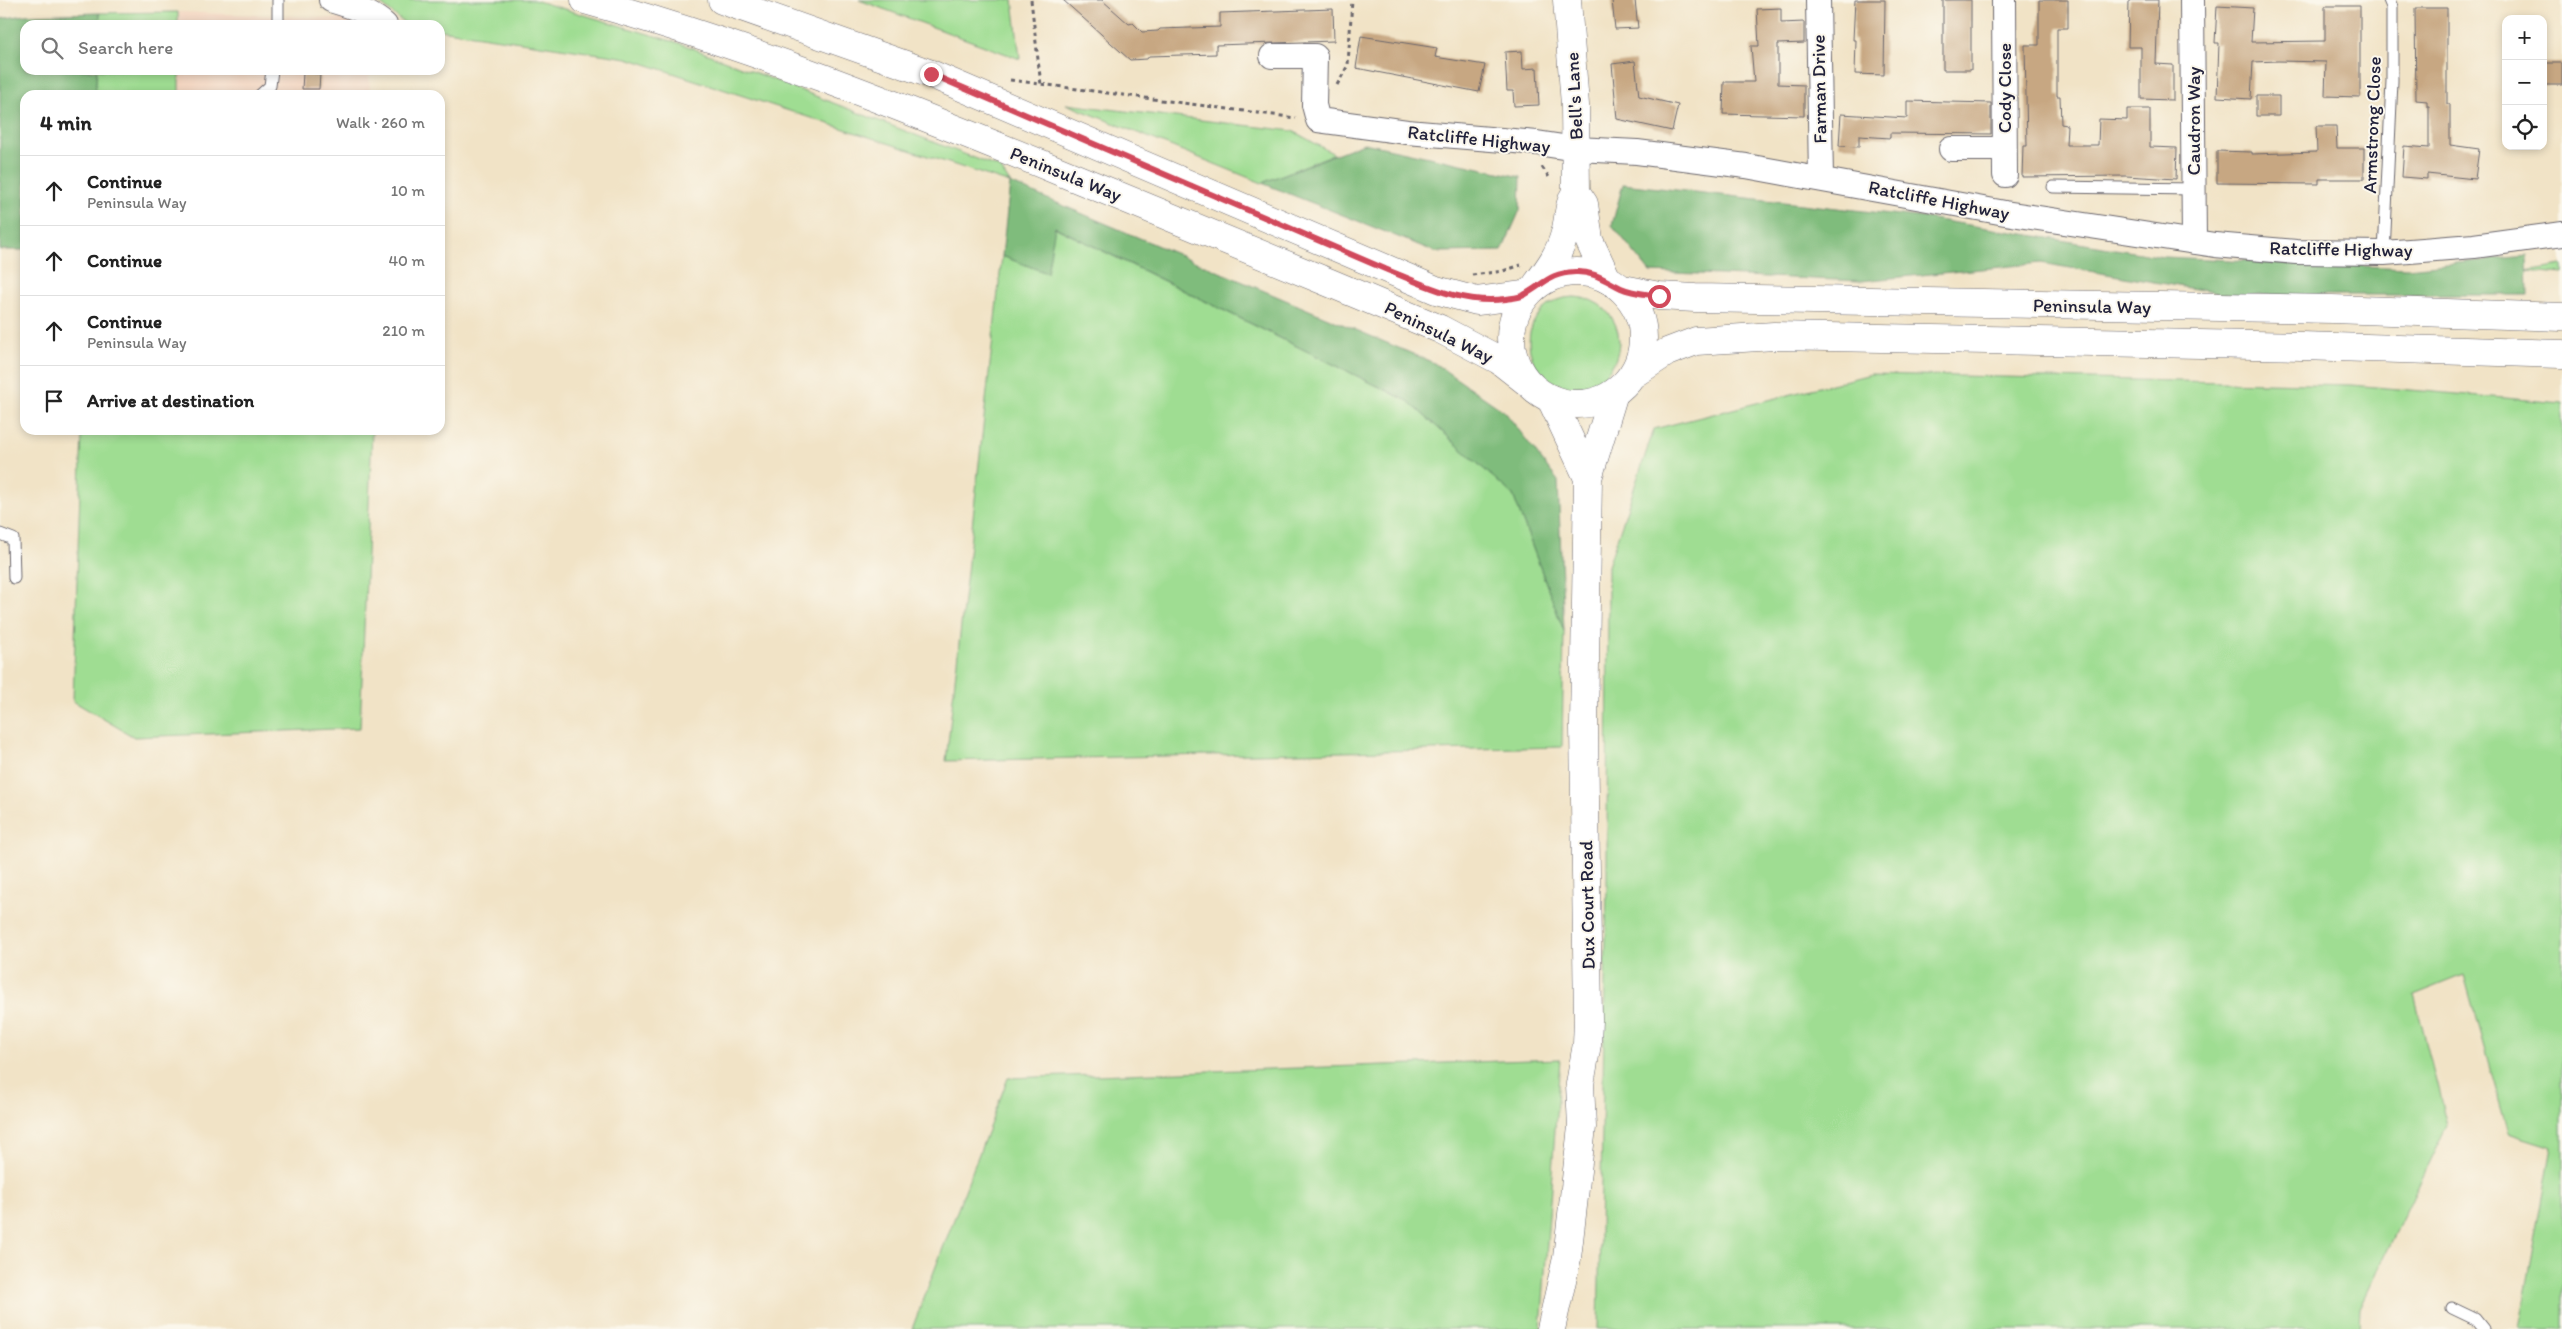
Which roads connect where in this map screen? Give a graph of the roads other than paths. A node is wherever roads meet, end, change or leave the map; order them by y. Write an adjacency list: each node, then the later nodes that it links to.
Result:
1 (278, 0): 10 (lane)
2 (331, 0): 11 (street)
3 (585, 0): 31 (main road, Peninsula Way)
4 (722, 0): 26 (main road, Peninsula Way)
5 (1567, 0): 15 (main road, Bell's Lane)
6 (1818, 0): 19 (street, Farman Drive)
7 (2004, 0): 17 (street, Cody Close)
8 (2192, 0): 22 (street, Caudron Way)
9 (2388, 0): 25 (lane, Armstrong Close)
10 (278, 20)
11 (376, 20)
12 (1272, 56): 15 (street, Ratcliffe Highway)
13 (271, 75): 14 (lane)
14 (266, 90)
15 (1576, 149): 19 (street, Ratcliffe Highway); 20 (main road, Bell's Lane)
16 (1951, 149): 17 (street)
17 (2004, 149): 18 (street, Cody Close)
18 (2005, 175)
19 (1821, 178): 24 (street, Ratcliffe Highway)
20 (1564, 188): 26 (main road, Bell's Lane); 27 (main road, Bell's Lane)
21 (2053, 188): 22 (lane)
22 (2194, 189): 24 (street, Caudron Way)
23 (2562, 234): 25 (street, Ratcliffe Highway)
24 (2194, 242): 25 (street, Ratcliffe Highway)
25 (2384, 253)
26 (1528, 281): 27 (main road); 31 (main road)
27 (1615, 284): 28 (main road, Peninsula Way); 30 (main road)
28 (2562, 317)
29 (2562, 354): 30 (main road, Peninsula Way)
30 (1623, 384): 31 (main road); 32 (main road, Dux Court Road)
31 (1541, 392): 32 (main road, Dux Court Road)
32 (1588, 478): 36 (main road, Dux Court Road)
33 (0, 534): 34 (lane)
34 (14, 578)
35 (2452, 1308): 37 (lane)
36 (1551, 1329)
37 (2483, 1329)

